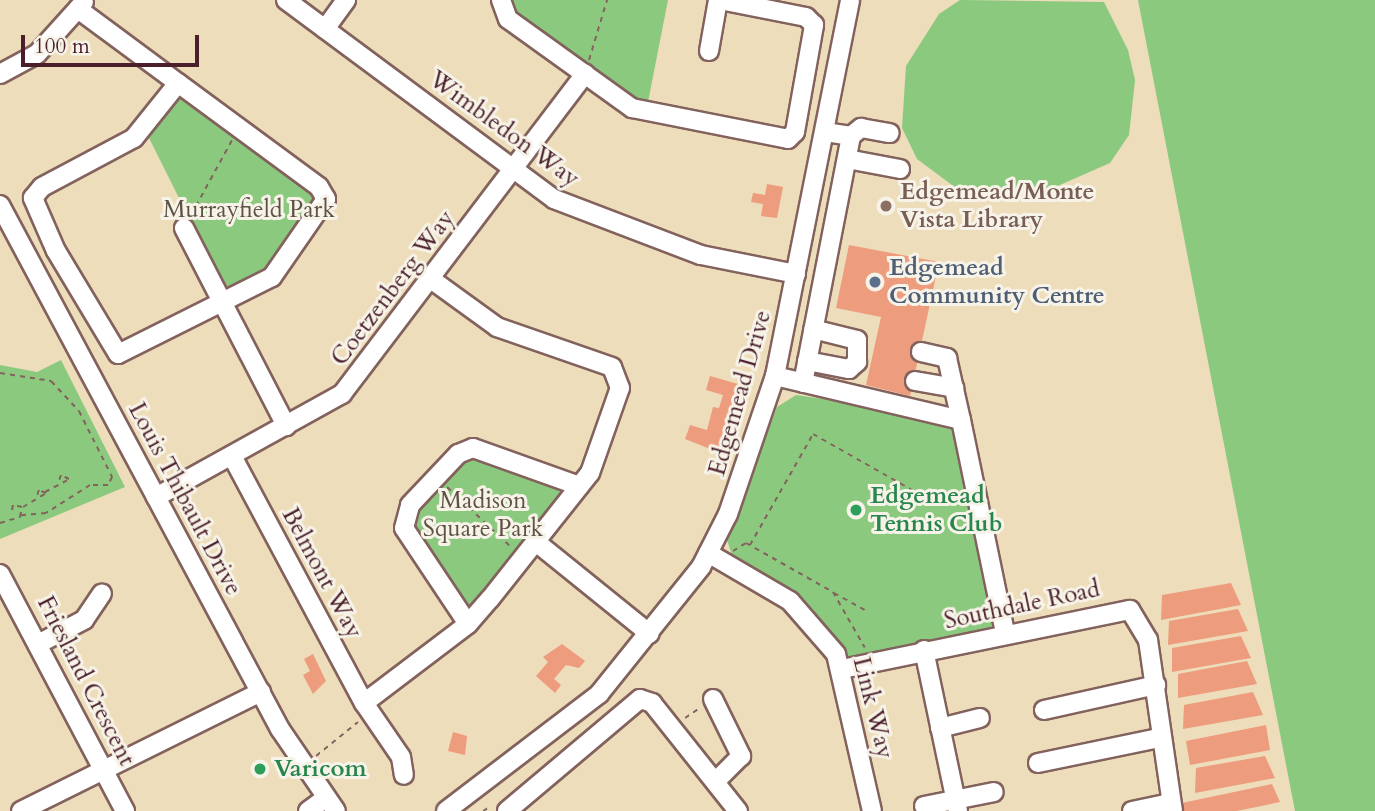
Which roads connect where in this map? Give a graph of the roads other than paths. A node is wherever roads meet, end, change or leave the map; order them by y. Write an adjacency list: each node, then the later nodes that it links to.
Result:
1 (286, 0): 7 (street, Wimbledon Way)
2 (346, 0): 7 (street)
3 (501, 0): 10 (street)
4 (719, 0): 8 (street); 10 (street)
5 (849, 0): 12 (street, Edgemead Drive)
6 (82, 5): 9 (street); 11 (street)
7 (325, 29): 17 (street, Wimbledon Way)
8 (709, 51)
9 (0, 74)
10 (585, 74): 17 (street, Coetzenberg Way)
11 (178, 83): 22 (street); 22 (street)
12 (826, 132): 14 (street); 20 (street, Edgemead Drive)
13 (890, 133): 14 (street)
14 (851, 136): 15 (street)
15 (846, 159): 16 (street); 23 (street)
16 (900, 169)
17 (514, 170): 20 (street, Wimbledon Way); 21 (street, Coetzenberg Way)
18 (0, 205): 34 (street, Louis Thibault Drive)
19 (184, 228): 22 (street)
20 (796, 274): 26 (street, Edgemead Drive)
21 (432, 279): 31 (street, Coetzenberg Way); 33 (street)
22 (222, 305): 31 (street)
23 (813, 329): 25 (street); 25 (street)
24 (921, 352): 29 (street)
25 (807, 361): 28 (street)
26 (775, 376): 28 (street); 36 (street, Edgemead Drive)
27 (915, 381): 29 (street)
28 (803, 383): 30 (street)
29 (954, 388): 30 (street)
30 (961, 420): 40 (street)
31 (286, 426): 32 (street, Coetzenberg Way)
32 (232, 456): 34 (street, Coetzenberg Way); 48 (street, Belmont Way)
33 (579, 486): 35 (street); 39 (street)
34 (156, 497): 46 (street, Louis Thibault Drive)
35 (536, 542): 39 (street); 41 (street)
36 (708, 553): 41 (street, Edgemead Drive); 44 (street, Link Way)
37 (0, 574): 42 (street, Friesland Crescent)
38 (102, 593): 42 (street)
39 (468, 624): 48 (street)
40 (1005, 633): 43 (street, Southdale Road); 45 (street, Southdale Road)
41 (650, 634): 66 (street, Edgemead Drive)
42 (40, 643): 54 (street, Friesland Crescent)
43 (924, 650): 44 (street, Southdale Road); 51 (street)
44 (842, 669): 68 (street, Link Way)
45 (1156, 685): 49 (street); 52 (street, Southdale Road)
46 (261, 692): 54 (street); 58 (street, Louis Thibault Drive)
47 (712, 699): 56 (street)
48 (367, 708): 55 (street, Belmont Way)
49 (1044, 710)
50 (980, 718): 51 (street)
51 (940, 728): 60 (street)
52 (1159, 738): 53 (street); 61 (street, Southdale Road)
53 (1038, 763)
54 (104, 770): 63 (street); 64 (street, Friesland Crescent)
55 (404, 775)
56 (716, 781): 62 (street); 67 (street)
57 (995, 792): 60 (street)
58 (331, 804): 65 (street)
59 (924, 806): 60 (street)
60 (957, 806)
61 (1172, 807): 69 (street)
62 (503, 809)
63 (21, 811)
64 (125, 811)
65 (309, 811)
66 (446, 811)
67 (738, 811)
68 (872, 811)
69 (1132, 811)

